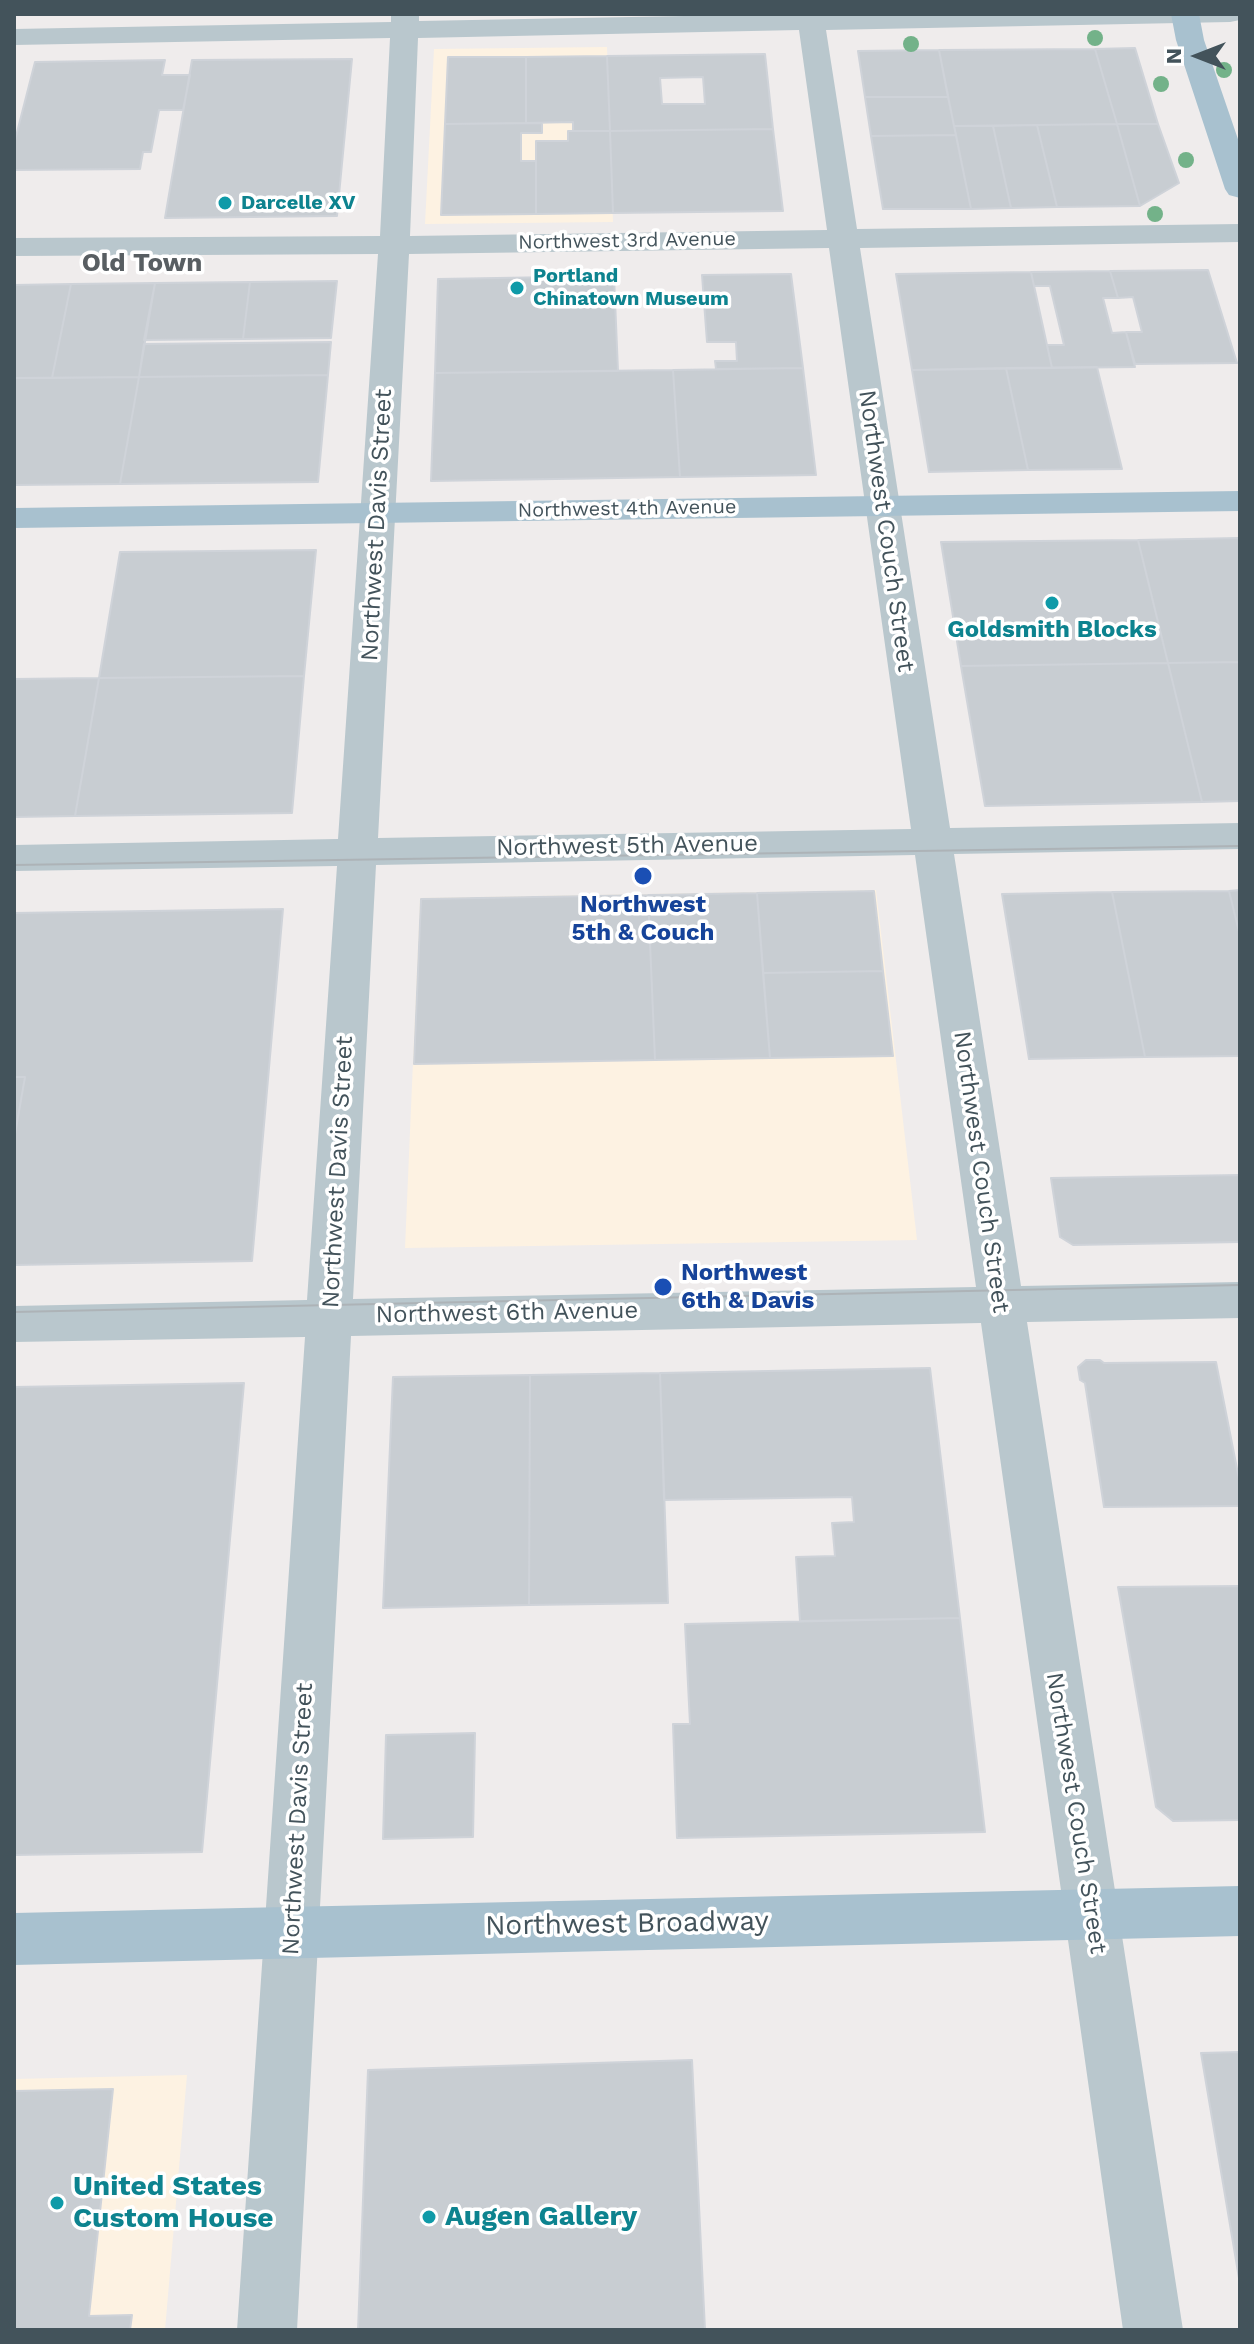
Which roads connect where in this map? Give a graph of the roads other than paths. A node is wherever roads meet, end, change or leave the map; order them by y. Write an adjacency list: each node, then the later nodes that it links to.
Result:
1 (1186, 14): 2 (street); 3 (street); 6 (main road)
2 (1230, 14)
3 (811, 17): 4 (street); 8 (street, Northwest Couch Street)
4 (405, 21): 5 (street); 9 (street, Northwest Davis Street)
5 (14, 37)
6 (1240, 189)
7 (1240, 233): 8 (street, Northwest 3rd Avenue)
8 (842, 238): 9 (street, Northwest 3rd Avenue); 12 (street, Northwest Couch Street)
9 (394, 245): 10 (street, Northwest 3rd Avenue); 13 (street, Northwest Davis Street)
10 (14, 247)
11 (1240, 501): 12 (main road, Northwest 4th Avenue)
12 (882, 506): 13 (main road, Northwest 4th Avenue); 16 (street, Northwest Couch Street)
13 (376, 512): 14 (main road, Northwest 4th Avenue); 17 (street, Northwest Davis Street)
14 (14, 518)
15 (1240, 836): 16 (street, Northwest 5th Avenue)
16 (932, 842): 17 (street, Northwest 5th Avenue); 20 (street, Northwest Couch Street)
17 (357, 850): 18 (street, Northwest 5th Avenue); 21 (street, Northwest Davis Street)
18 (14, 858)
19 (1240, 1300): 20 (street, Northwest 6th Avenue)
20 (1001, 1304): 21 (street, Northwest 6th Avenue); 24 (street, Northwest Couch Street)
21 (330, 1316): 22 (street, Northwest 6th Avenue); 25 (street, Northwest Davis Street)
22 (14, 1324)
23 (1240, 1911): 24 (main road, Northwest Broadway)
24 (1091, 1913): 25 (main road, Northwest Broadway); 28 (street, Northwest Couch Street)
25 (291, 1933): 26 (main road, Northwest Broadway); 27 (street, Northwest Davis Street)
26 (14, 1939)
27 (267, 2330)
28 (1153, 2330)

